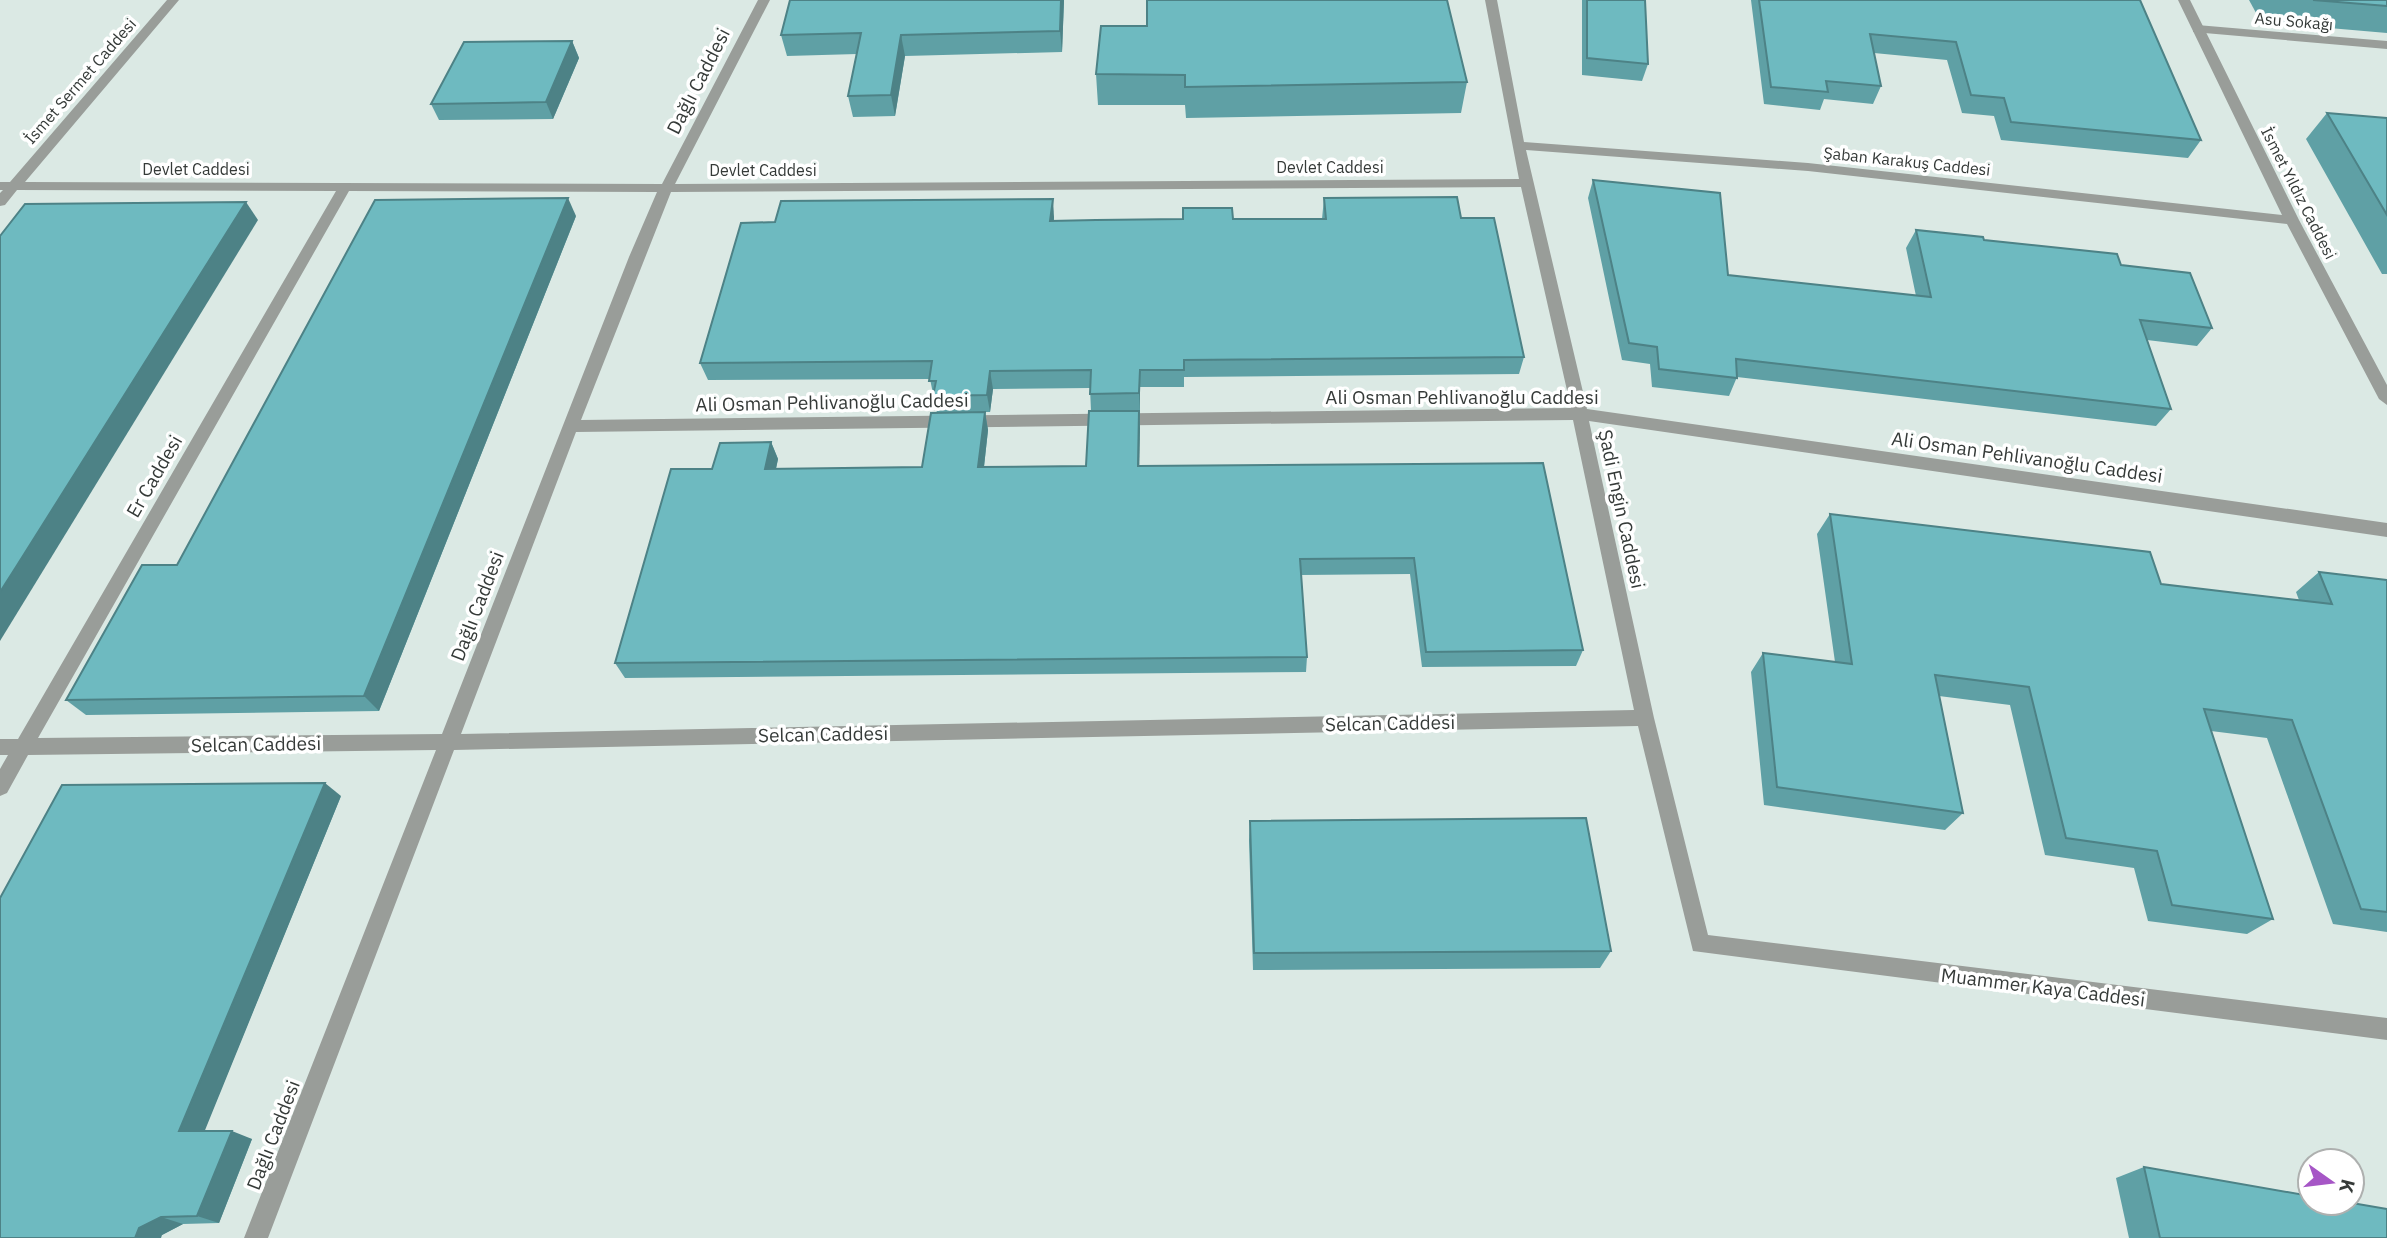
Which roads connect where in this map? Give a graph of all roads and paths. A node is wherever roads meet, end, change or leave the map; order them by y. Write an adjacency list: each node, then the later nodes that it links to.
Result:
1 (173, 0): 9 (street, İsmet Sermet Caddesi)
2 (764, 0): 11 (street, Dağlı Caddesi)
3 (1491, 0): 7 (street, Şadi Engin Caddesi)
4 (2183, 0): 5 (street, İsmet Yıldız Caddesi)
5 (2197, 29): 6 (street, Asu Sokağı); 13 (street, İsmet Yıldız Caddesi)
6 (2387, 45)
7 (1518, 146): 8 (street, Şadi Engin Caddesi); 13 (street, Şaban Karakuş Caddesi)
8 (1526, 183): 11 (street, Devlet Caddesi); 15 (street, Şadi Engin Caddesi)
9 (6, 186): 10 (street, Devlet Caddesi); 12 (street, İsmet Sermet Caddesi)
10 (345, 187): 11 (street, Devlet Caddesi); 20 (street, Er Caddesi)
11 (666, 188): 16 (street, Dağlı Caddesi)
12 (0, 202)
13 (2292, 220): 14 (street, İsmet Yıldız Caddesi)
14 (2387, 397)
15 (1580, 414): 16 (street, Ali Osman Pehlivanoğlu Caddesi); 17 (street, Ali Osman Pehlivanoğlu Caddesi); 18 (street, Şadi Engin Caddesi)
16 (570, 426): 19 (street, Dağlı Caddesi)
17 (2387, 530)
18 (1645, 718): 19 (street, Selcan Caddesi); 23 (street, Şadi Engin Caddesi)
19 (447, 742): 20 (street, Selcan Caddesi); 25 (street, Dağlı Caddesi)
20 (23, 746): 21 (street, Selcan Caddesi); 22 (street, Er Caddesi)
21 (0, 747)
22 (0, 787)
23 (1700, 944): 24 (street, Muammer Kaya Caddesi)
24 (2387, 1029)
25 (256, 1238)

